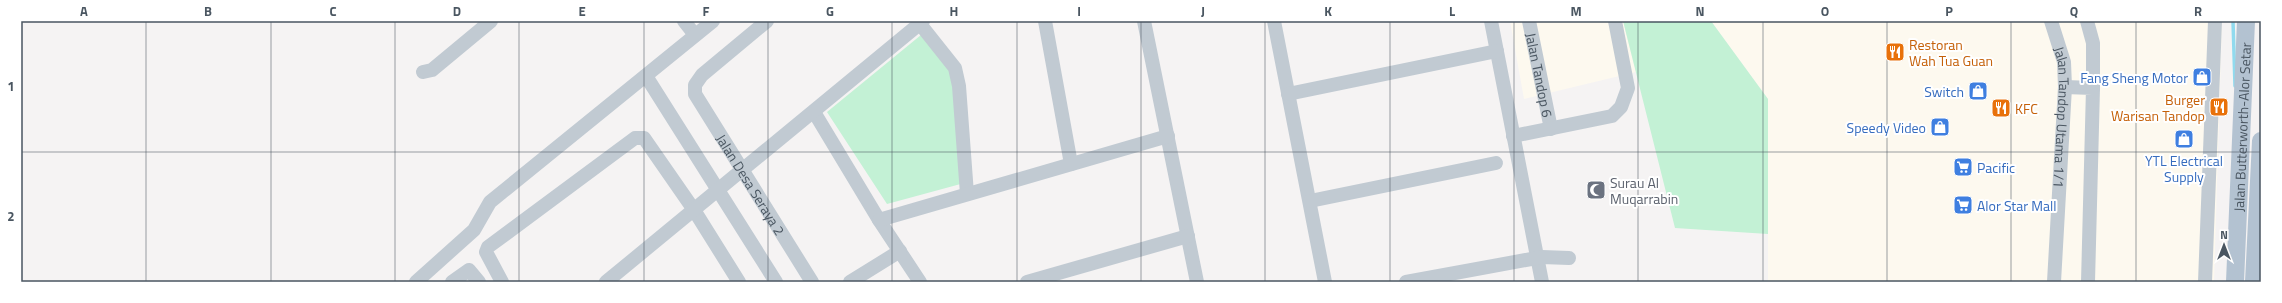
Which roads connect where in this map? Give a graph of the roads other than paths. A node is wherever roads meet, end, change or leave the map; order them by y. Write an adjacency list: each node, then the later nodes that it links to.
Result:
1 (491, 21): 18 (street)
2 (684, 21): 16 (street)
3 (712, 21): 16 (street)
4 (767, 21): 30 (street, Jalan Desa Seraya 2)
5 (1046, 21): 29 (street)
6 (1144, 21): 25 (street)
7 (1274, 21): 22 (street)
8 (1491, 21): 17 (street)
9 (1529, 21): 24 (street, Jalan Tandop 6)
10 (1615, 21): 24 (street)
11 (2050, 21): 20 (street, Jalan Tandop Utama 1/1)
12 (2087, 21): 21 (street)
13 (2215, 21): 58 (street)
14 (2246, 21): 59 (main road, Jalan Butterworth-Alor Setar)
15 (916, 24): 23 (street); 32 (street)
16 (695, 35): 19 (street)
17 (1497, 51): 22 (street); 26 (street)
18 (423, 72)
19 (646, 76): 31 (street); 41 (street)
20 (2065, 87): 21 (street); 56 (street, Jalan Tandop Utama 1/1)
21 (2093, 88): 57 (street)
22 (1288, 94): 33 (street)
23 (814, 112): 30 (street); 35 (street)
24 (1551, 129): 26 (street)
25 (1168, 136): 29 (street); 36 (street)
26 (1513, 136): 38 (street)
27 (2261, 141): 60 (main road, Jalan Butterworth-Alor Setar)
28 (1496, 163): 33 (street)
29 (1071, 164): 32 (street)
30 (742, 171): 31 (street); 48 (street, Jalan Desa Seraya 2)
31 (718, 190): 34 (street); 47 (street)
32 (967, 194): 35 (street)
33 (1310, 201): 53 (street)
34 (694, 210): 40 (street); 44 (street); 46 (street)
35 (879, 220): 37 (street)
36 (1188, 236): 51 (street); 52 (street)
37 (900, 251): 49 (street); 50 (street)
38 (1538, 258): 39 (street); 54 (street); 55 (street)
39 (1569, 258)
40 (623, 276): 45 (street)
41 (416, 282)
42 (452, 282): 43 (street)
43 (479, 282)
44 (502, 282)
45 (606, 282)
46 (739, 282)
47 (776, 282)
48 (812, 282)
49 (850, 282)
50 (920, 282)
51 (1027, 282)
52 (1197, 282)
53 (1325, 282)
54 (1406, 282)
55 (1542, 282)
56 (2054, 282)
57 (2088, 282)
58 (2205, 282)
59 (2235, 282)
60 (2254, 282)

